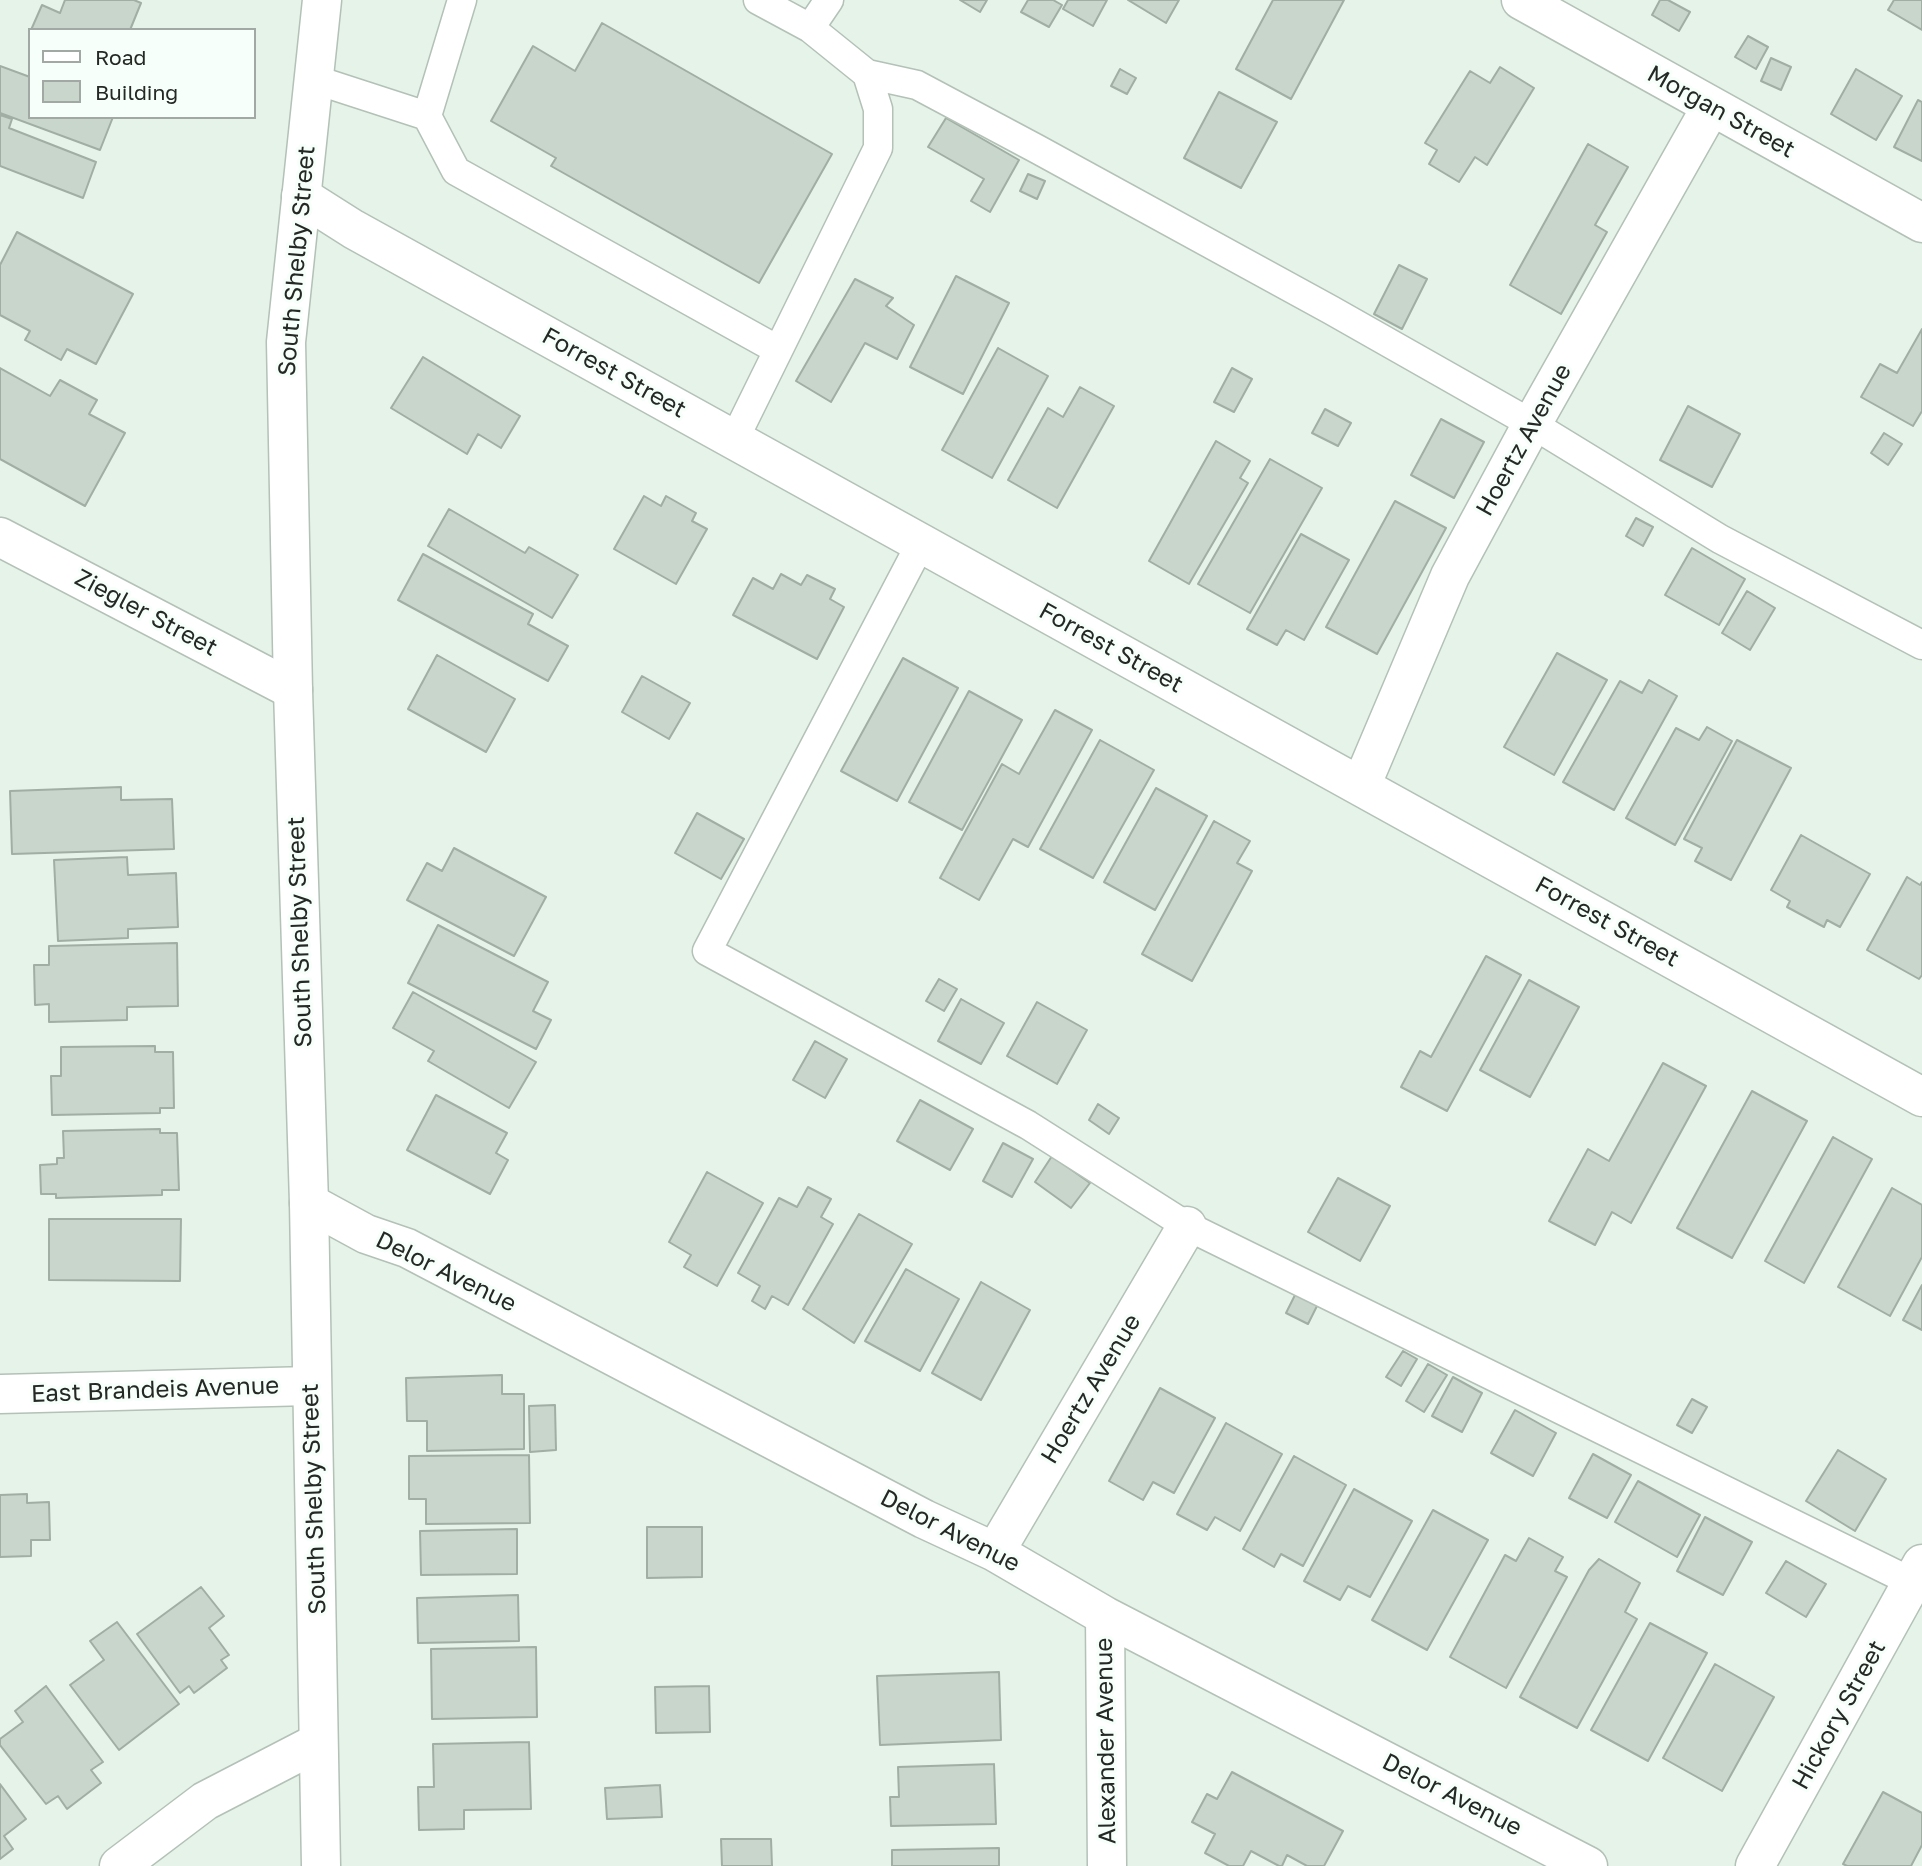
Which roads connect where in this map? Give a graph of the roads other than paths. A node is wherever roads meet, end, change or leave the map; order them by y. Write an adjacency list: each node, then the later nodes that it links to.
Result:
1 (322, 0): 8 (street, South Shelby Street)
2 (462, 0): 10 (lane)
3 (758, 0): 6 (lane)
4 (829, 0): 6 (lane)
5 (1521, 0): 9 (street, Morgan Street)
6 (810, 28): 7 (lane)
7 (867, 74): 13 (lane); 14 (lane)
8 (313, 79): 10 (lane); 11 (street, South Shelby Street)
9 (1711, 107): 12 (street, Morgan Street); 14 (street, Hoertz Avenue)
10 (427, 116): 13 (lane)
11 (301, 196): 15 (street, Forrest Street); 19 (street, South Shelby Street)
12 (1922, 223)
13 (778, 350): 15 (lane)
14 (1532, 424): 18 (lane); 20 (street, Hoertz Avenue)
15 (734, 440): 17 (street, Forrest Street)
16 (0, 537): 19 (street, Ziegler Street)
17 (921, 543): 20 (street, Forrest Street); 23 (lane)
18 (1922, 645)
19 (293, 690): 22 (street, South Shelby Street)
20 (1361, 786): 21 (street, Forrest Street)
21 (1922, 1097)
22 (309, 1203): 24 (street, South Shelby Street); 26 (street, Delor Avenue)
23 (1187, 1226): 26 (street, Hoertz Avenue); 27 (lane)
24 (310, 1386): 25 (street, East Brandeis Avenue); 29 (street, South Shelby Street)
25 (0, 1394)
26 (995, 1552): 28 (street, Delor Avenue)
27 (1919, 1578): 34 (street, Hickory Street)
28 (1105, 1616): 32 (street, Alexander Avenue); 33 (street, Delor Avenue)
29 (317, 1743): 30 (street); 31 (street, South Shelby Street)
30 (118, 1866)
31 (321, 1866)
32 (1107, 1866)
33 (1588, 1866)
34 (1755, 1866)

